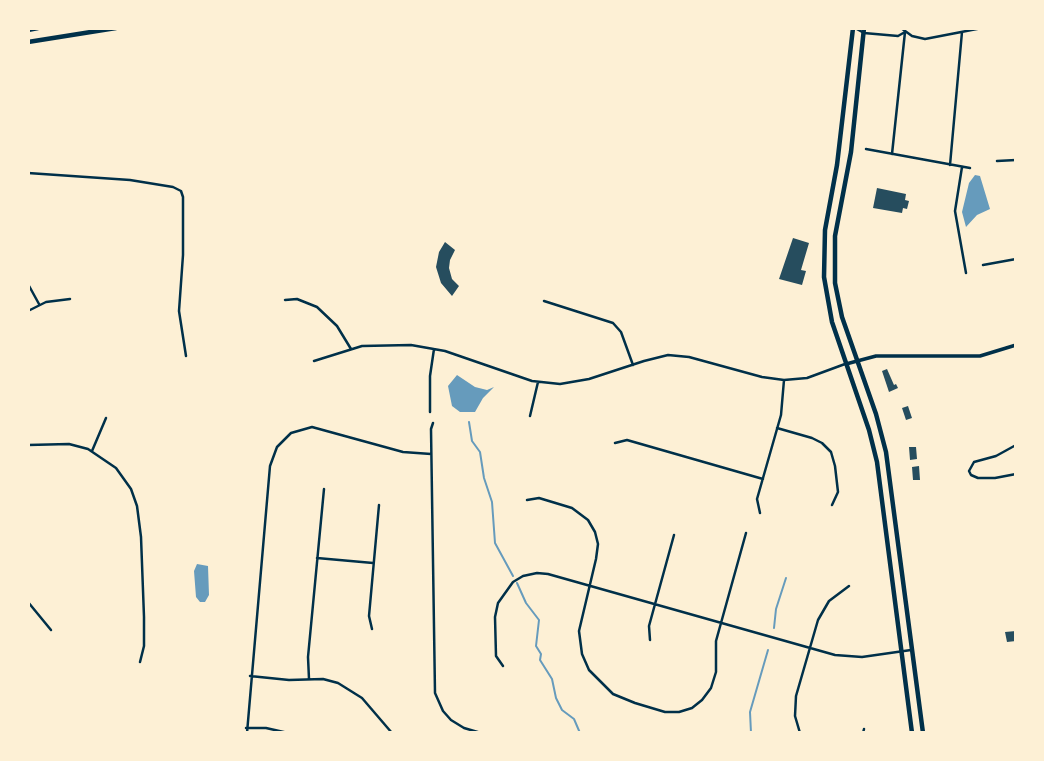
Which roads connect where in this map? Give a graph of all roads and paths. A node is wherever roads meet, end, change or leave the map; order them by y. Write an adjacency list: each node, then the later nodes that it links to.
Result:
1 (38, 28): 6 (main road)
2 (116, 28): 10 (main road)
3 (854, 28): 7 (street); 34 (main road)
4 (901, 28): 9 (street)
5 (982, 28): 8 (street)
6 (28, 30)
7 (864, 31): 9 (street); 32 (main road)
8 (962, 32): 9 (street); 15 (street)
9 (905, 33): 12 (street)
10 (28, 42)
11 (866, 149): 12 (street)
12 (892, 154): 15 (street)
13 (1016, 160): 14 (street)
14 (997, 161)
15 (950, 165): 16 (street)
16 (962, 167): 17 (street); 21 (street)
17 (970, 168)
18 (28, 173): 31 (street)
19 (1016, 259): 20 (street)
20 (983, 265)
21 (966, 273)
22 (28, 284): 26 (street)
23 (70, 299): 26 (street)
24 (285, 300): 29 (street)
25 (544, 300): 35 (street)
26 (38, 304): 27 (street)
27 (28, 312)
28 (1016, 345): 32 (street)
29 (351, 349): 30 (street); 33 (street)
30 (434, 349): 37 (street); 38 (street)
31 (186, 356)
32 (856, 360): 34 (street); 68 (main road)
33 (314, 361)
34 (846, 364): 36 (street); 69 (main road)
35 (633, 365): 36 (street); 37 (street)
36 (784, 380): 42 (street)
37 (538, 382): 39 (street)
38 (430, 412)
39 (530, 416)
40 (106, 418): 46 (street)
41 (433, 423): 47 (street)
42 (777, 428): 49 (street); 53 (street)
43 (615, 443): 49 (street)
44 (28, 444): 46 (street)
45 (1016, 445): 48 (street)
46 (92, 451): 70 (street)
47 (431, 454): 72 (street); 75 (street)
48 (1016, 474)
49 (762, 479): 54 (street)
50 (324, 489): 57 (street)
51 (527, 500): 59 (street)
52 (379, 505): 58 (street)
53 (832, 505)
54 (760, 513)
55 (746, 533): 63 (street)
56 (674, 535): 62 (street)
57 (317, 558): 58 (street); 73 (street)
58 (374, 563): 64 (street)
59 (589, 585): 62 (street); 63 (street); 71 (street)
60 (849, 586): 67 (street)
61 (28, 602): 65 (street)
62 (655, 604): 63 (street); 66 (street)
63 (721, 623): 67 (street)
64 (372, 629)
65 (51, 631)
66 (650, 640)
67 (810, 648): 69 (street); 80 (street)
68 (912, 650): 69 (street); 82 (main road)
69 (901, 652): 81 (main road)
70 (140, 662)
71 (503, 666)
72 (250, 676): 73 (street); 74 (street)
73 (309, 679): 78 (street)
74 (246, 728): 76 (street); 77 (street)
75 (472, 732): 79 (street)
76 (247, 733)
77 (288, 733)
78 (392, 733)
79 (481, 733)
80 (800, 733)
81 (912, 733)
82 (923, 733)

